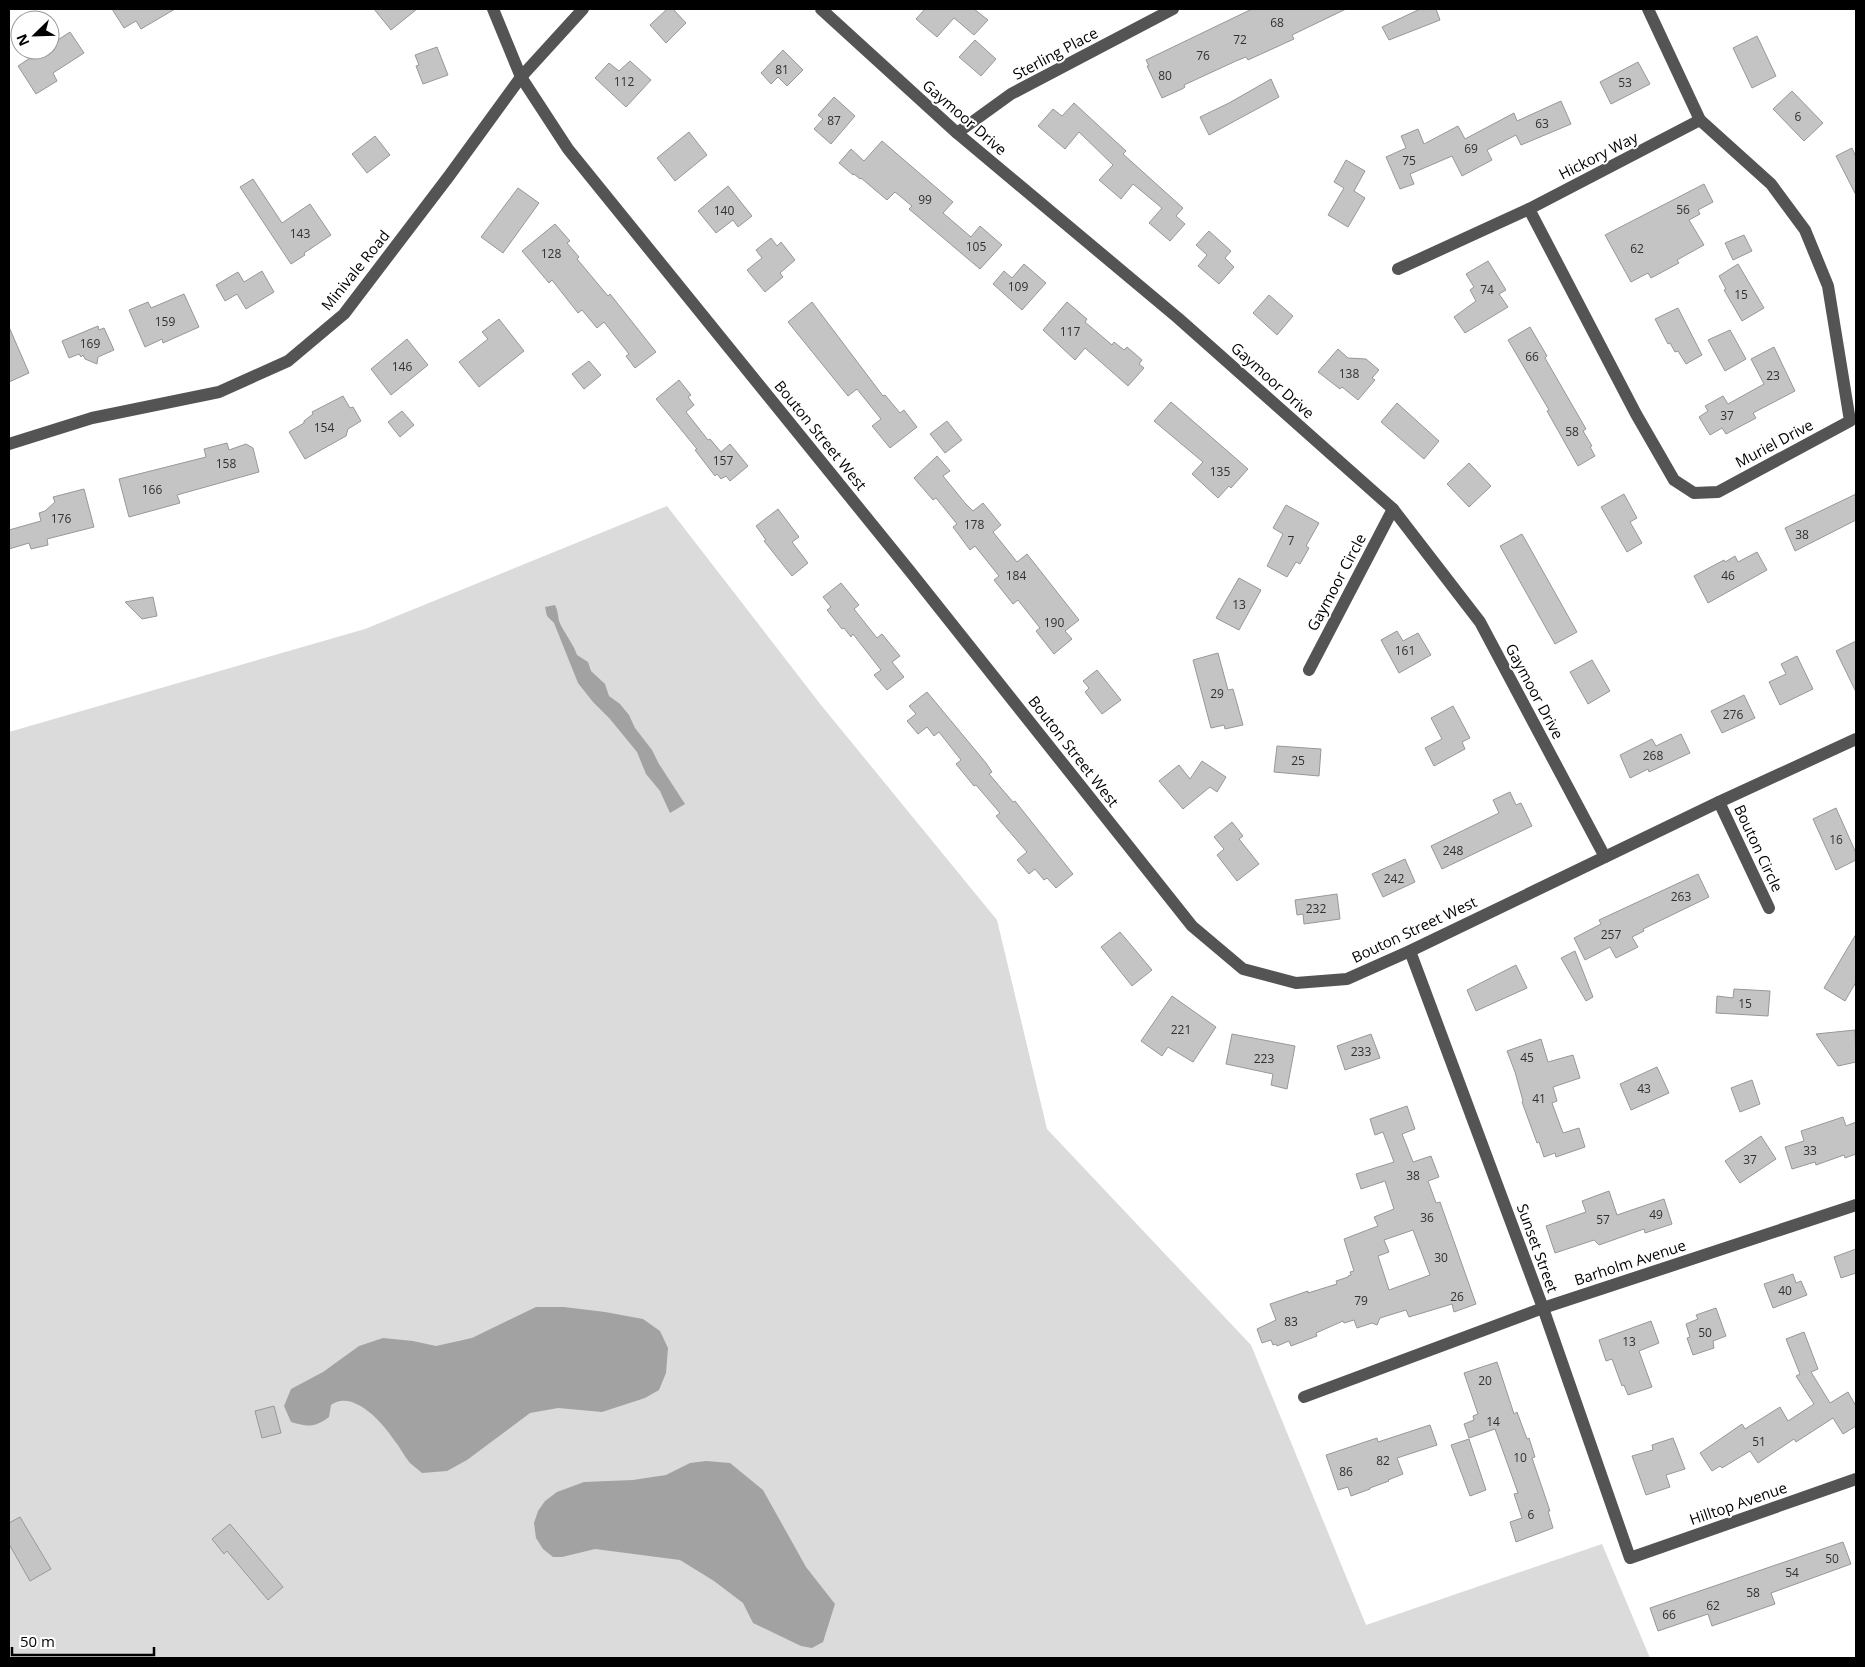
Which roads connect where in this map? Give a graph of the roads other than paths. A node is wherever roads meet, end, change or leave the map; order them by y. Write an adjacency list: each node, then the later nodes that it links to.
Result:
1 (493, 9): 6 (street, Bouton Street West)
2 (583, 9): 6 (street, Minivale Road)
3 (822, 9): 8 (street, Gaymoor Drive)
4 (1173, 9): 8 (street, Sterling Place)
5 (1648, 9): 7 (street)
6 (521, 77): 11 (street, Minivale Road); 18 (street, Bouton Street West)
7 (1700, 120): 9 (street, Hickory Way); 9 (street, Muriel Drive)
8 (957, 133): 12 (street, Gaymoor Drive)
9 (1529, 209): 10 (street, Hickory Way)
10 (1398, 269)
11 (9, 444)
12 (1392, 509): 13 (street, Gaymoor Circle); 16 (street, Gaymoor Drive)
13 (1309, 670)
14 (1856, 740): 15 (street, Bouton Street West)
15 (1720, 802): 16 (street, Bouton Street West); 17 (street, Bouton Circle)
16 (1606, 857): 18 (street, Bouton Street West)
17 (1769, 908)
18 (1410, 950): 20 (street, Sunset Street)
19 (1856, 1205): 20 (street, Barholm Avenue)
20 (1543, 1308): 21 (street, Barholm Avenue); 23 (street, Sunset Street)
21 (1304, 1397)
22 (1856, 1479): 23 (street, Hilltop Avenue)
23 (1630, 1558)

